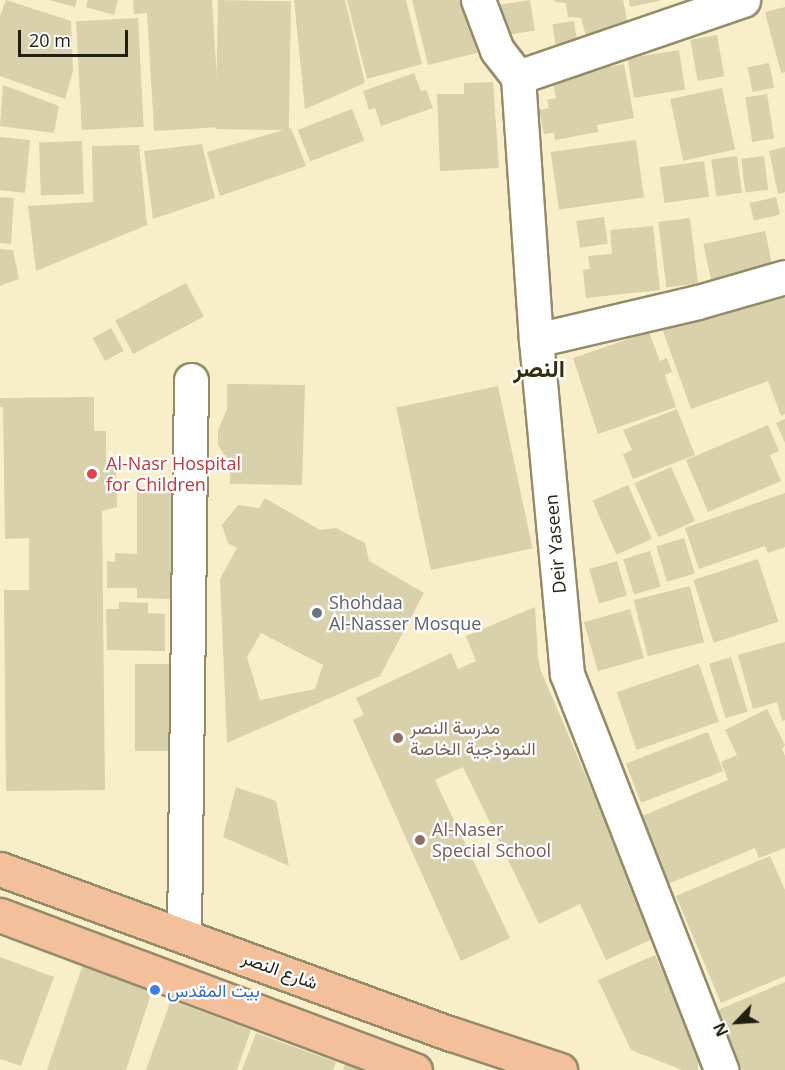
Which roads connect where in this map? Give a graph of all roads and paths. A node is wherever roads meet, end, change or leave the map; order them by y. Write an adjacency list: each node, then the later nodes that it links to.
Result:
1 (478, 0): 3 (street)
2 (743, 0): 3 (street)
3 (518, 77): 5 (street, Deir Yaseen)
4 (785, 277): 5 (street)
5 (536, 340): 12 (street, Deir Yaseen)
6 (191, 380): 9 (street)
7 (0, 869): 9 (main road, شارع النصر)
8 (0, 915): 10 (main road)
9 (184, 934): 11 (main road, شارع النصر)
10 (415, 1070)
11 (560, 1070)
12 (721, 1070)

